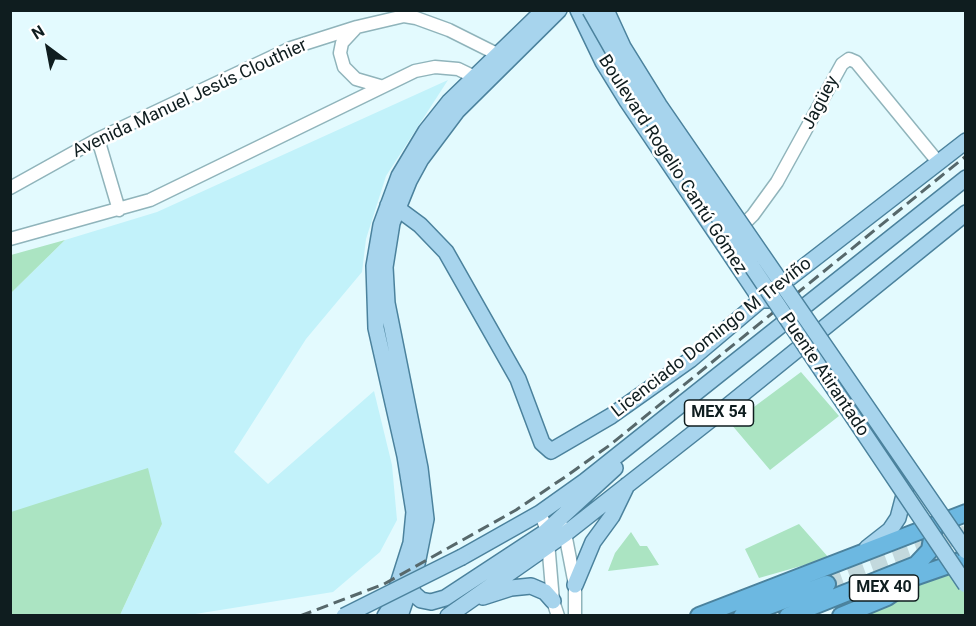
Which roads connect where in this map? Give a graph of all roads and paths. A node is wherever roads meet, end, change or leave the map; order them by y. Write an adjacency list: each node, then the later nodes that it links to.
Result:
1 (544, 10): 6 (main road)
2 (559, 10): 6 (main road)
3 (606, 10): 17 (main road, Boulevard Rogelio Cantú Gómez); 35 (main road, Puente Atirantado, bridge)
4 (580, 12): 20 (main road, Boulevard Rogelio Cantú Gómez); 42 (main road, Puente Atirantado, bridge)
5 (357, 27): 6 (street, Avenida Manuel Jesús Clouthier); 8 (street); 9 (street, Avenida Manuel Jesús Clouthier)
6 (504, 57): 7 (main road)
7 (480, 79): 8 (street); 14 (main road)
8 (380, 87): 15 (street)
9 (98, 139): 13 (street, Avenida Manuel Jesús Clouthier); 15 (street)
10 (966, 141): 11 (main road, Licenciado Domingo M Treviño)
11 (938, 162): 17 (street, Jagüey); 19 (main road, Licenciado Domingo M Treviño)
12 (966, 178): 21 (main road, MEX 54)
13 (10, 188)
14 (392, 207): 20 (main road, Licenciado Domingo M Treviño); 39 (main road); 46 (main road)
15 (119, 210): 18 (street)
16 (966, 213): 22 (main road, MEX 54)
17 (737, 232): 19 (main road, Boulevard Rogelio Cantú Gómez)
18 (10, 239)
19 (779, 294): 20 (main road); 21 (main road, Boulevard Rogelio Cantú Gómez)
20 (761, 300)
21 (794, 318): 22 (main road, Boulevard Rogelio Cantú Gómez); 23 (main road, MEX 54)
22 (808, 340): 24 (main road, MEX 54); 25 (main road, Boulevard Rogelio Cantú Gómez)
23 (628, 448): 26 (main road, MEX 54); 29 (main road)
24 (628, 483): 32 (main road, MEX 54); 41 (main road)
25 (907, 484): 30 (main road, Boulevard Rogelio Cantú Gómez); 36 (main road)
26 (556, 502): 27 (main road, MEX 54); 29 (street)
27 (540, 513): 31 (street); 45 (main road, MEX 54, bridge)
28 (964, 513): 30 (highway); 33 (highway)
29 (562, 518): 31 (main road); 32 (street)
30 (934, 524): 33 (highway); 36 (highway); 52 (highway)
31 (547, 530): 34 (street); 39 (main road)
32 (565, 534): 34 (main road, MEX 54); 41 (street)
33 (966, 544)
34 (548, 546): 43 (street); 44 (main road, MEX 54)
35 (966, 551)
36 (862, 552): 50 (highway)
37 (966, 559): 38 (highway, MEX 40)
38 (914, 578): 53 (highway, MEX 40); 54 (highway)
39 (411, 583): 47 (main road)
40 (826, 584): 51 (highway, MEX 40)
41 (575, 585): 49 (street)
42 (966, 585)
43 (553, 601): 44 (main road); 48 (street)
44 (452, 613)
45 (345, 615)
46 (385, 615)
47 (400, 615)
48 (558, 615)
49 (575, 615)
50 (699, 615)
51 (741, 615)
52 (788, 615)
53 (802, 615)
54 (841, 615)

